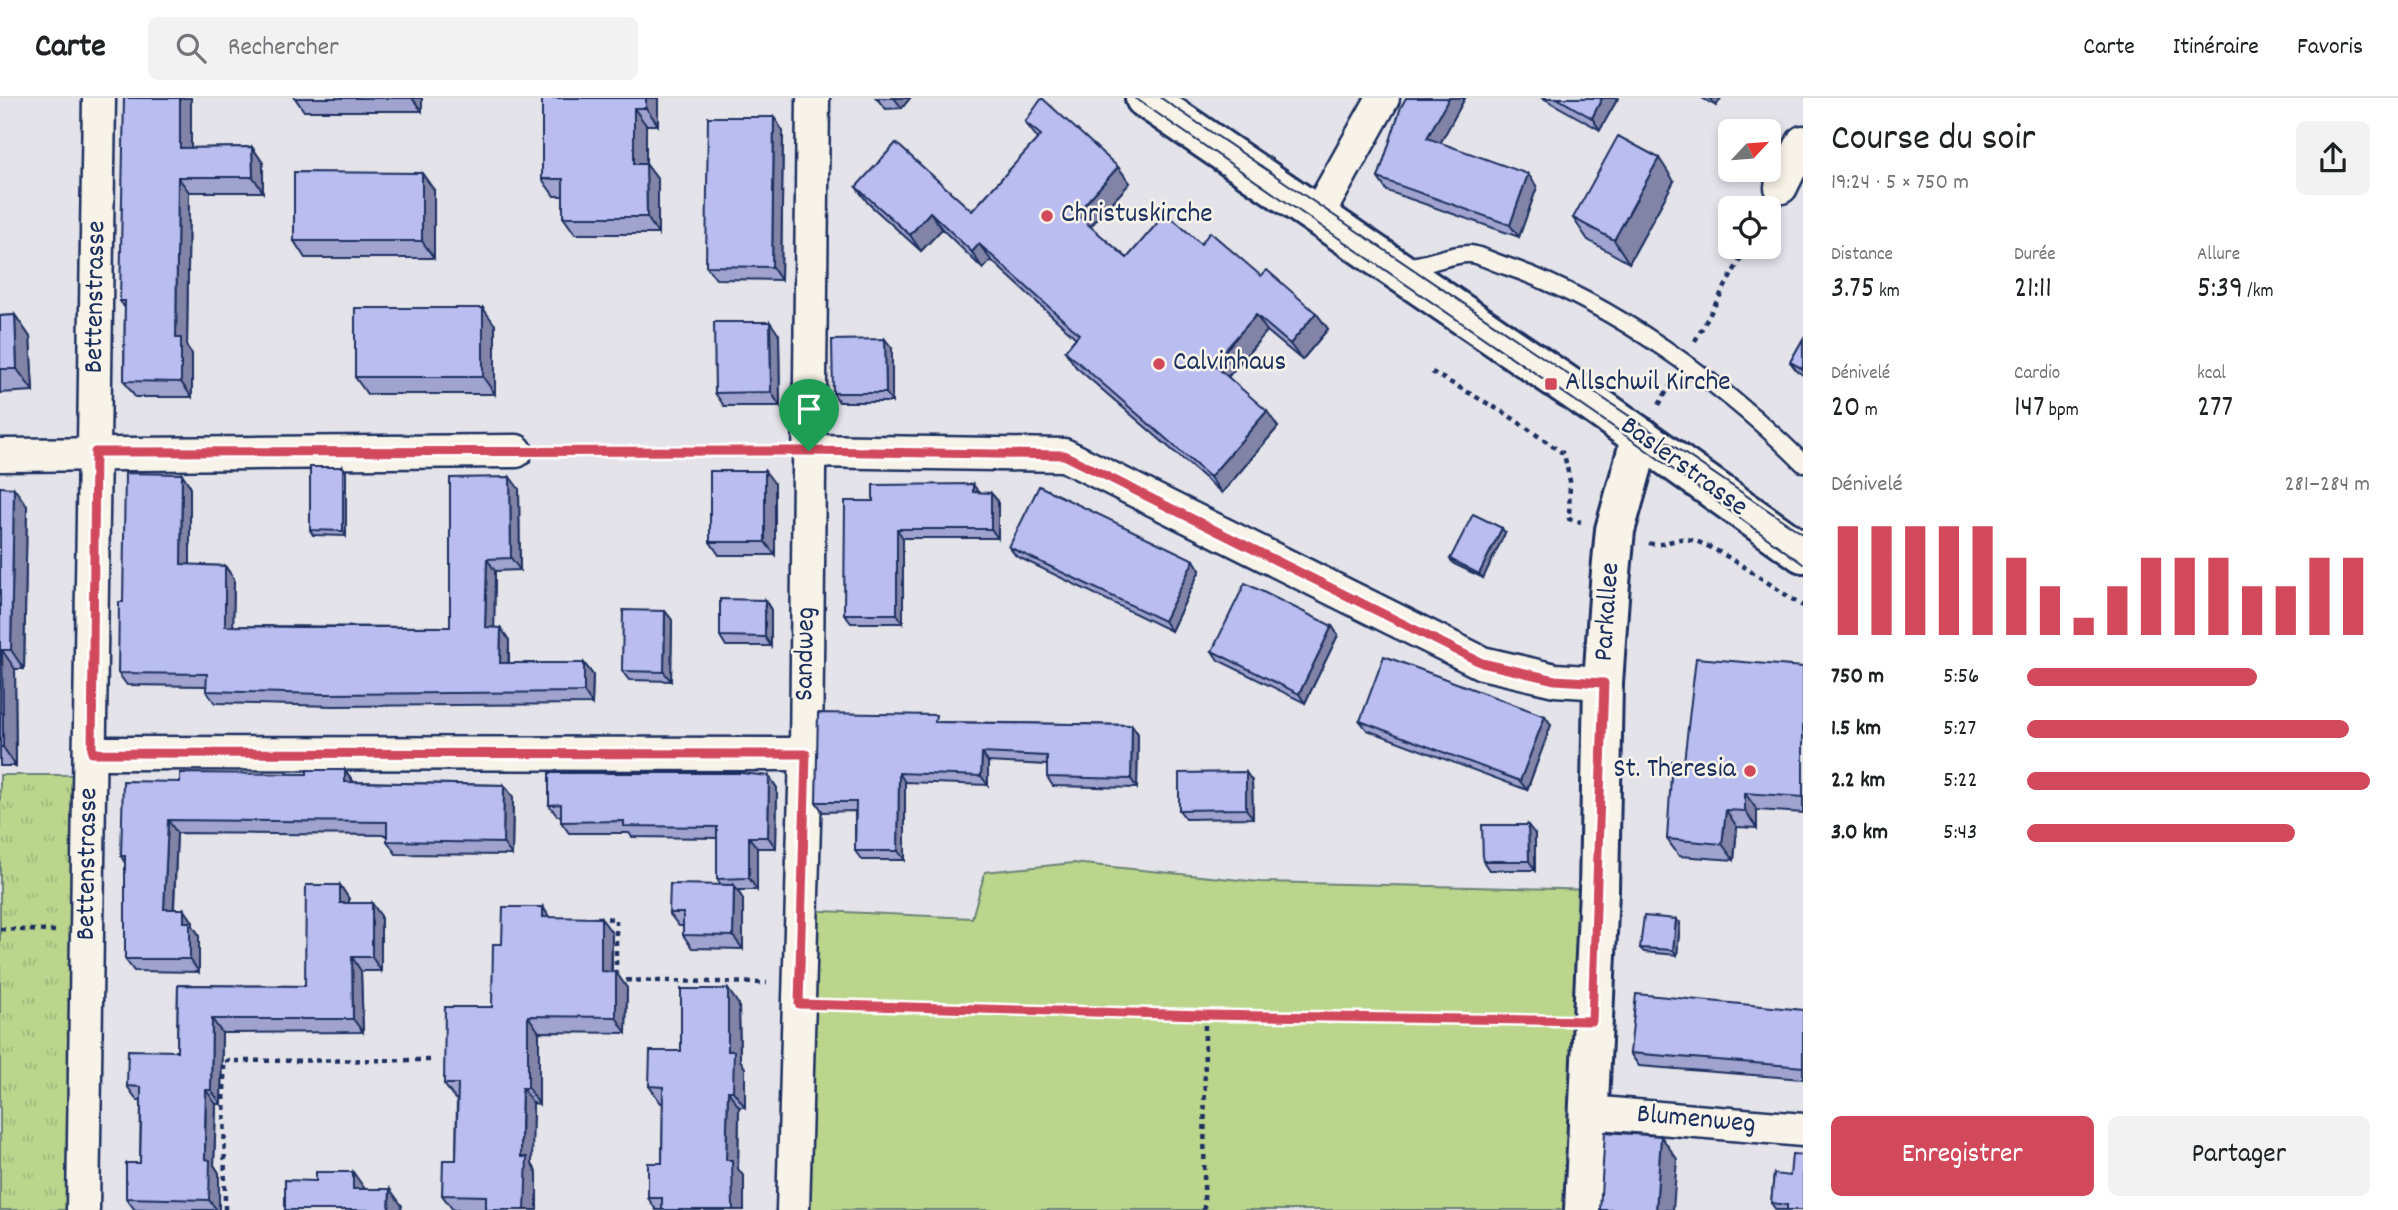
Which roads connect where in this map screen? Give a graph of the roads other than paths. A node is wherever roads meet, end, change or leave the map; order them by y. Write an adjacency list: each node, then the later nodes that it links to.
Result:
1 (99, 98): 12 (street, Bettenstrasse)
2 (813, 98): 11 (street, Sandweg)
3 (1145, 98): 7 (main road, Baslerstrasse)
4 (1383, 98): 7 (street)
5 (1803, 142): 6 (street)
6 (1781, 187)
7 (1317, 216): 8 (main road, Baslerstrasse)
8 (1390, 265): 9 (main road, Baslerstrasse); 14 (lane)
9 (1641, 437): 15 (main road, Baslerstrasse); 16 (main road, Parkallee)
10 (516, 451): 12 (street)
11 (809, 451): 16 (street); 18 (street, Sandweg)
12 (95, 452): 13 (street); 17 (street, Bettenstrasse)
13 (0, 455)
14 (1803, 463)
15 (1803, 553)
16 (1604, 683): 19 (main road, Parkallee)
17 (92, 753): 18 (street); 21 (street, Bettenstrasse)
18 (806, 754): 22 (street, Sandweg)
19 (1588, 1112): 20 (street, Blumenweg); 23 (main road, Parkallee)
20 (1803, 1130)
21 (83, 1210)
22 (793, 1210)
23 (1584, 1210)

